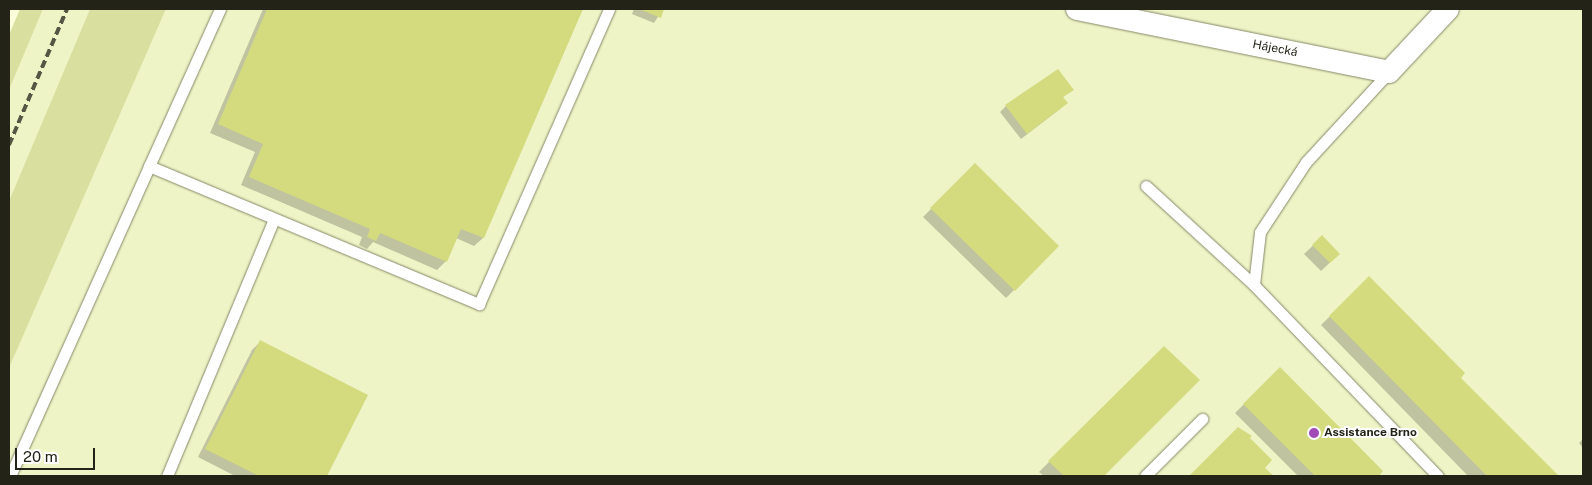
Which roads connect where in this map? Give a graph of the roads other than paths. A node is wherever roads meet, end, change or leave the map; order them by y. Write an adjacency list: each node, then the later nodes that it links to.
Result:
1 (220, 9): 6 (lane)
2 (609, 9): 8 (lane)
3 (1077, 9): 5 (street, Hájecká)
4 (1448, 9): 5 (street)
5 (1389, 72): 9 (lane)
6 (149, 166): 8 (lane); 11 (lane)
7 (1146, 186): 9 (lane)
8 (274, 219): 12 (lane)
9 (1254, 285): 14 (lane)
10 (1202, 419): 13 (lane)
11 (10, 476)
12 (167, 476)
13 (1145, 476)
14 (1438, 476)

